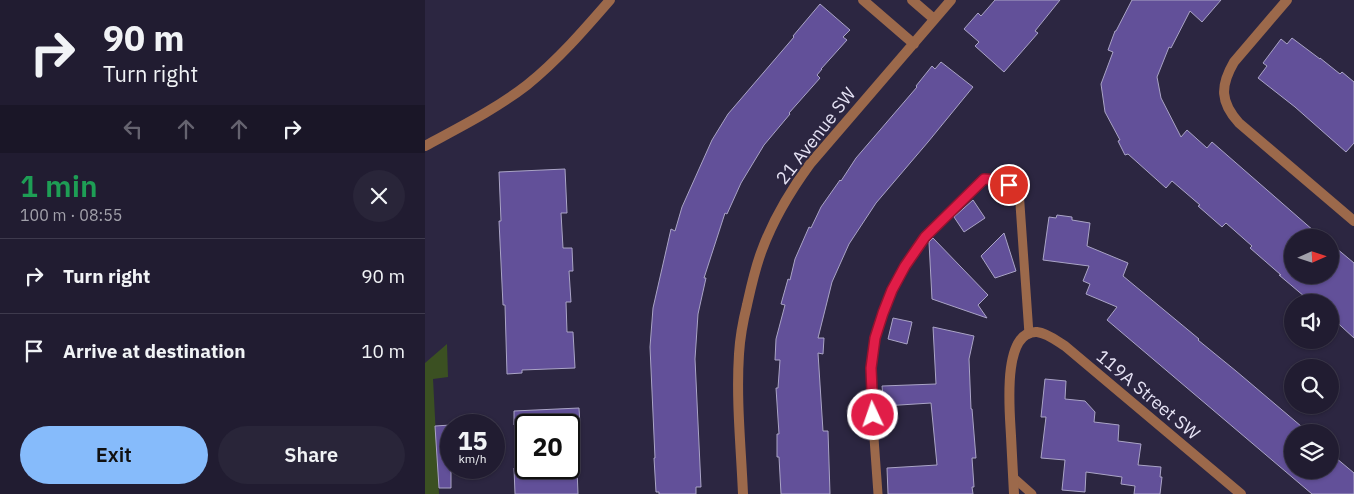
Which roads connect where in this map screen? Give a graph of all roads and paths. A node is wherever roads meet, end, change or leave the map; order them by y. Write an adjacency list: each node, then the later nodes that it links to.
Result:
1 (610, 0): 8 (street)
2 (863, 0): 7 (street)
3 (912, 0): 6 (street)
4 (951, 0): 6 (street, 21 Avenue SW)
5 (1287, 0): 9 (street)
6 (935, 19): 7 (street, 21 Avenue SW)
7 (914, 44): 12 (street, 21 Avenue SW)
8 (425, 146)
9 (1354, 221)
10 (1029, 334): 11 (street); 13 (lane); 16 (street, 119A Street SW)
11 (1013, 478): 14 (street); 15 (lane)
12 (743, 494)
13 (877, 494)
14 (1014, 494)
15 (1032, 494)
16 (1241, 494)

